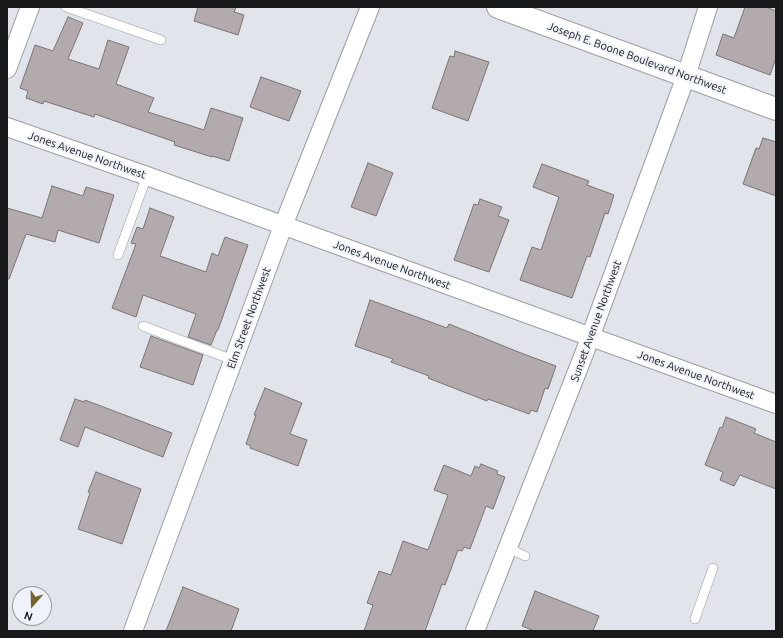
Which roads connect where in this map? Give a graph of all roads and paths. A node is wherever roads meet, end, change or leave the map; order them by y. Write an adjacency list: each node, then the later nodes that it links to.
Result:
1 (30, 7): 7 (street)
2 (66, 7): 6 (lane)
3 (370, 7): 12 (street, Elm Street Northwest)
4 (498, 7): 8 (main road, Joseph E. Boone Boulevard Northwest)
5 (708, 7): 8 (street, Sunset Avenue Northwest)
6 (161, 40)
7 (7, 69)
8 (686, 76): 9 (main road, Joseph E. Boone Boulevard Northwest); 15 (street, Sunset Avenue Northwest)
9 (776, 109)
10 (7, 127): 11 (street, Jones Avenue Northwest)
11 (147, 176): 12 (street, Jones Avenue Northwest); 13 (lane)
12 (283, 226): 15 (street, Jones Avenue Northwest); 16 (street, Elm Street Northwest)
13 (118, 255)
14 (143, 326): 16 (lane)
15 (590, 337): 17 (street, Jones Avenue Northwest); 18 (street, Sunset Avenue Northwest)
16 (233, 360): 22 (street, Elm Street Northwest)
17 (776, 404)
18 (508, 548): 19 (lane); 23 (street, Sunset Avenue Northwest)
19 (525, 556)
20 (713, 568): 21 (lane)
21 (695, 619)
22 (133, 631)
23 (475, 631)

